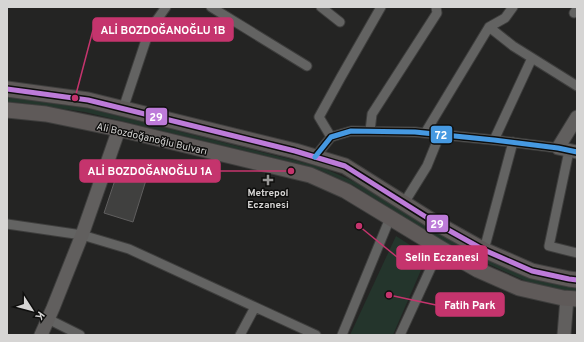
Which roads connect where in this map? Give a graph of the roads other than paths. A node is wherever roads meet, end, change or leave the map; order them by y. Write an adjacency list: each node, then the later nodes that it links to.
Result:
1 (166, 7): 13 (street)
2 (211, 7): 10 (street)
3 (320, 7): 7 (street)
4 (381, 7): 20 (street)
5 (436, 7): 17 (street)
6 (513, 7): 8 (street)
7 (340, 22)
8 (489, 27): 9 (street); 18 (street)
9 (532, 58): 11 (street); 21 (street)
10 (307, 66)
11 (577, 86)
12 (7, 89): 13 (main road, Ali Bozdoğanoğlu Bulvarı)
13 (124, 109): 24 (main road, Ali Bozdoğanoğlu Bulvarı)
14 (7, 110): 16 (main road, Ali Bozdoğanoğlu Bulvarı)
15 (577, 117): 23 (street)
16 (119, 129): 26 (main road, Ali Bozdoğanoğlu Bulvarı); 28 (street)
17 (370, 131): 18 (street); 20 (street)
18 (425, 133): 19 (street)
19 (440, 134): 21 (street); 25 (street)
20 (332, 137): 24 (street)
21 (494, 140): 22 (street)
22 (514, 142): 23 (street); 30 (street)
23 (568, 150): 31 (street)
24 (314, 157): 25 (main road, Ali Bozdoğanoğlu Bulvarı)
25 (404, 203): 30 (main road, Ali Bozdoğanoğlu Bulvarı)
26 (390, 218): 29 (main road, Ali Bozdoğanoğlu Bulvarı); 40 (street)
27 (7, 224): 28 (street)
28 (82, 235): 34 (street); 35 (street)
29 (440, 248): 33 (main road, Ali Bozdoğanoğlu Bulvarı); 41 (street)
30 (484, 250): 32 (main road, Ali Bozdoğanoğlu Bulvarı)
31 (577, 252)
32 (577, 280)
33 (572, 299): 42 (street)
34 (255, 307): 38 (street); 39 (street)
35 (48, 319): 36 (street); 37 (street)
36 (41, 335)
37 (80, 335)
38 (240, 335)
39 (316, 335)
40 (342, 335)
41 (400, 335)
42 (564, 335)

